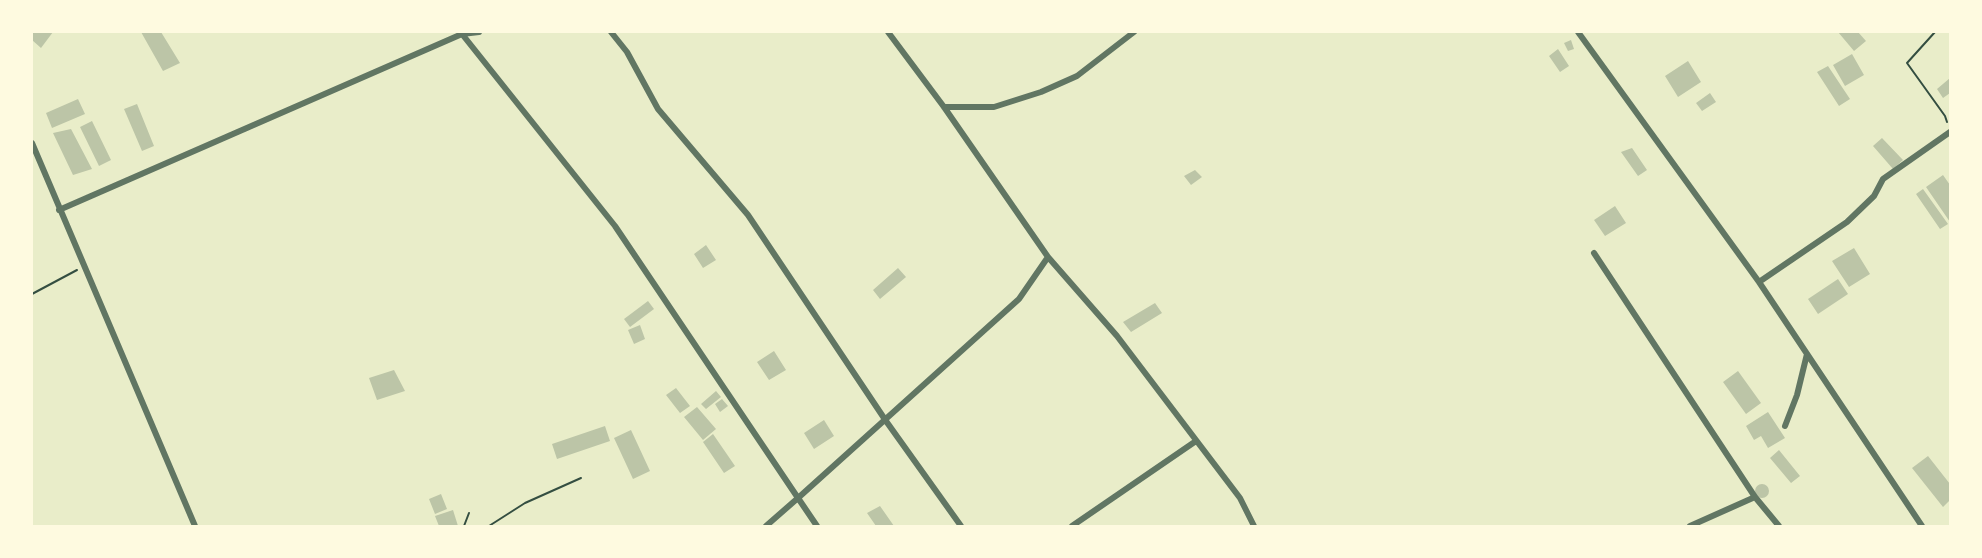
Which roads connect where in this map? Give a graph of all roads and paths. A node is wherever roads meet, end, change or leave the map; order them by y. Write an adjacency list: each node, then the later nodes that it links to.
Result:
1 (479, 32): 7 (street)
2 (611, 32): 18 (street)
3 (888, 32): 8 (street)
4 (1134, 32): 8 (street)
5 (1578, 32): 15 (street)
6 (1935, 32): 9 (path)
7 (461, 33): 11 (street); 23 (street)
8 (944, 106): 13 (street)
9 (1950, 132): 15 (street)
10 (32, 143): 11 (street)
11 (59, 210): 14 (street)
12 (1594, 253): 22 (street)
13 (1048, 257): 18 (street); 20 (street)
14 (82, 267): 16 (path); 25 (street)
15 (1758, 282): 17 (street)
16 (32, 294)
17 (1807, 354): 19 (street); 35 (street)
18 (886, 421): 23 (street); 30 (street)
19 (1785, 426)
20 (1196, 441): 31 (street); 32 (street)
21 (581, 478): 27 (path)
22 (1755, 497): 33 (street); 34 (street)
23 (798, 498): 28 (street); 29 (street)
24 (469, 513): 26 (path)
25 (195, 526)
26 (465, 526)
27 (489, 526)
28 (766, 526)
29 (817, 526)
30 (961, 526)
31 (1072, 526)
32 (1254, 526)
33 (1690, 526)
34 (1779, 526)
35 (1922, 526)

